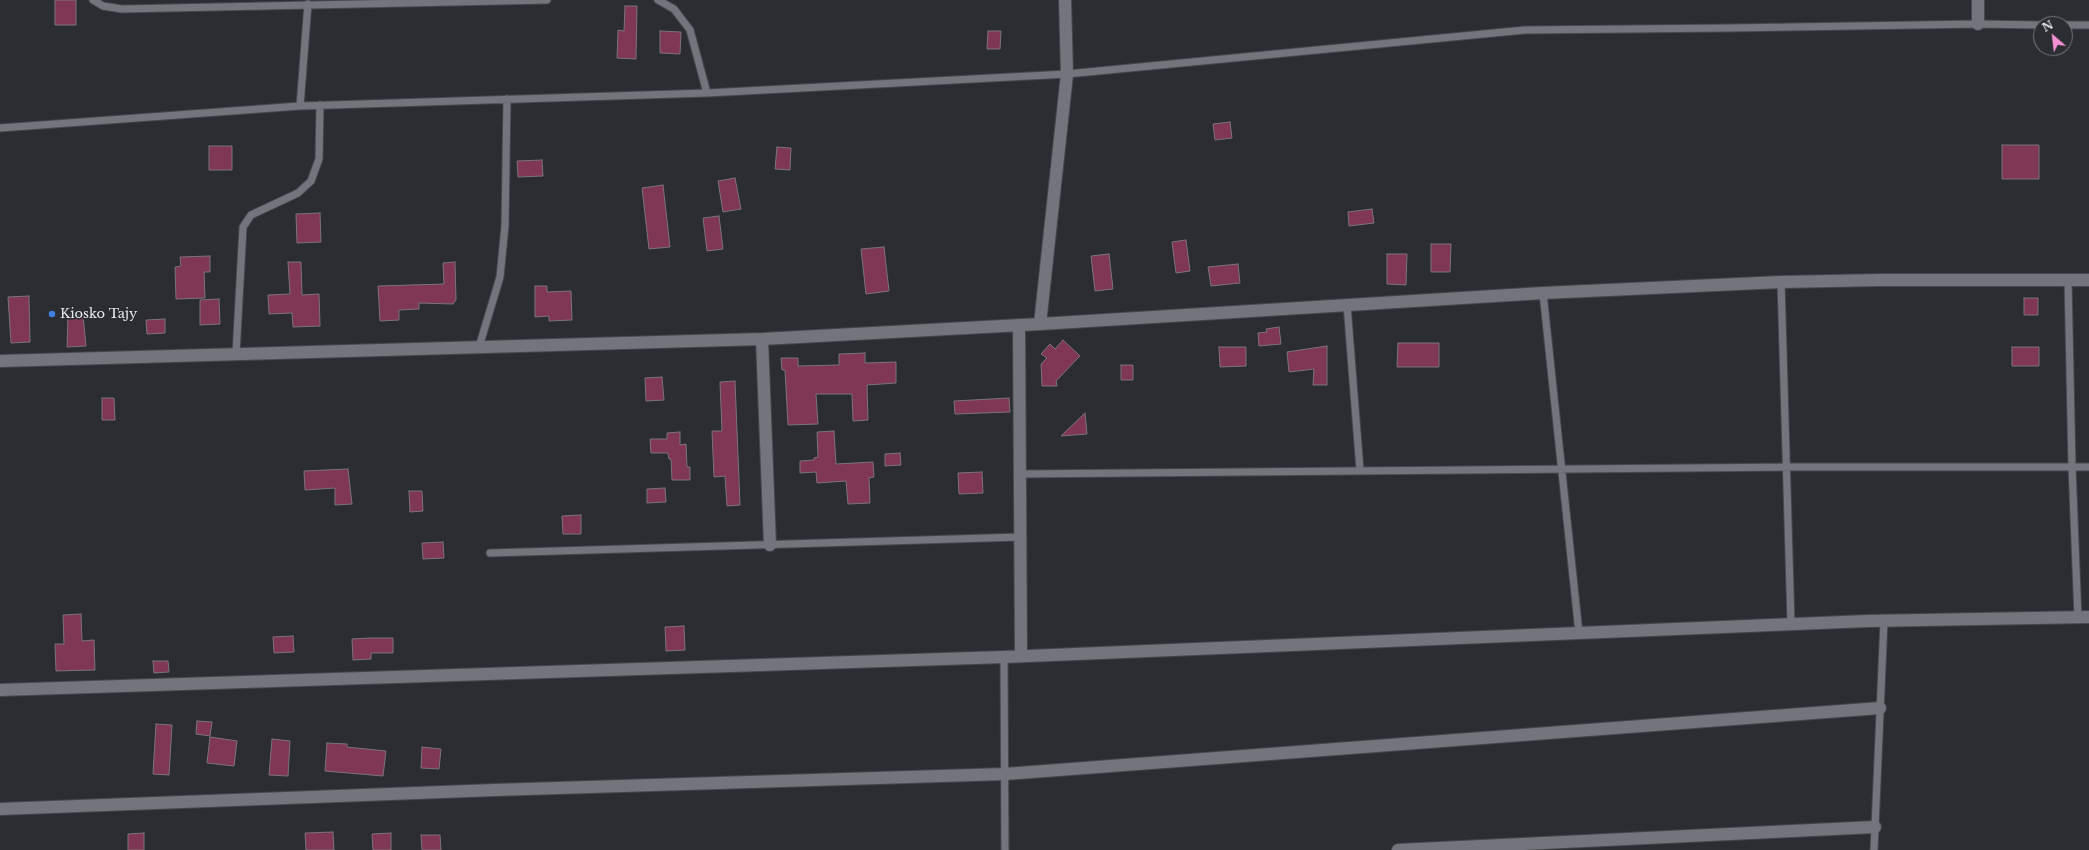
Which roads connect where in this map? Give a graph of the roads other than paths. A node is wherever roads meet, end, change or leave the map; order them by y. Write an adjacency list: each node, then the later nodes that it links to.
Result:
1 (93, 0): 7 (lane)
2 (547, 0): 6 (lane)
3 (658, 0): 13 (lane)
4 (1065, 0): 12 (street)
5 (1978, 0): 8 (street)
6 (420, 1): 7 (lane)
7 (308, 4): 16 (lane)
8 (1978, 24): 9 (lane); 12 (lane)
9 (2033, 25)
10 (2073, 25): 11 (lane)
11 (2089, 25)
12 (1067, 74): 13 (lane); 23 (street)
13 (707, 93): 14 (lane)
14 (506, 99): 15 (lane); 26 (lane)
15 (320, 105): 16 (lane); 27 (lane)
16 (300, 106): 17 (lane)
17 (0, 128)
18 (2068, 280): 19 (street); 20 (street); 30 (lane)
19 (2089, 280)
20 (1781, 282): 21 (street); 29 (lane)
21 (1543, 293): 22 (street); 32 (lane)
22 (1347, 305): 23 (street); 33 (lane)
23 (1040, 324): 24 (street)
24 (1019, 325): 25 (street); 34 (street)
25 (762, 339): 26 (street); 36 (street)
26 (479, 347): 27 (street)
27 (236, 354): 28 (street)
28 (0, 361)
29 (1786, 467): 30 (lane); 32 (lane); 40 (lane)
30 (2072, 467): 31 (lane); 38 (lane)
31 (2089, 467)
32 (1562, 468): 33 (lane); 41 (lane)
33 (1360, 470): 34 (lane)
34 (1020, 474): 35 (street)
35 (1020, 537): 36 (lane); 42 (street)
36 (770, 545): 37 (lane)
37 (490, 552)
38 (2083, 617): 39 (street)
39 (1884, 621): 40 (street); 45 (lane)
40 (1791, 624): 41 (street)
41 (1579, 633): 42 (street)
42 (1021, 656): 43 (street)
43 (1004, 657): 44 (street); 46 (lane)
44 (0, 690)
45 (1880, 708): 46 (street); 48 (lane)
46 (1005, 774): 47 (street); 49 (lane)
47 (0, 810)
48 (1875, 827): 50 (street); 51 (lane)
49 (1005, 850)
50 (1398, 850)
51 (1874, 850)

